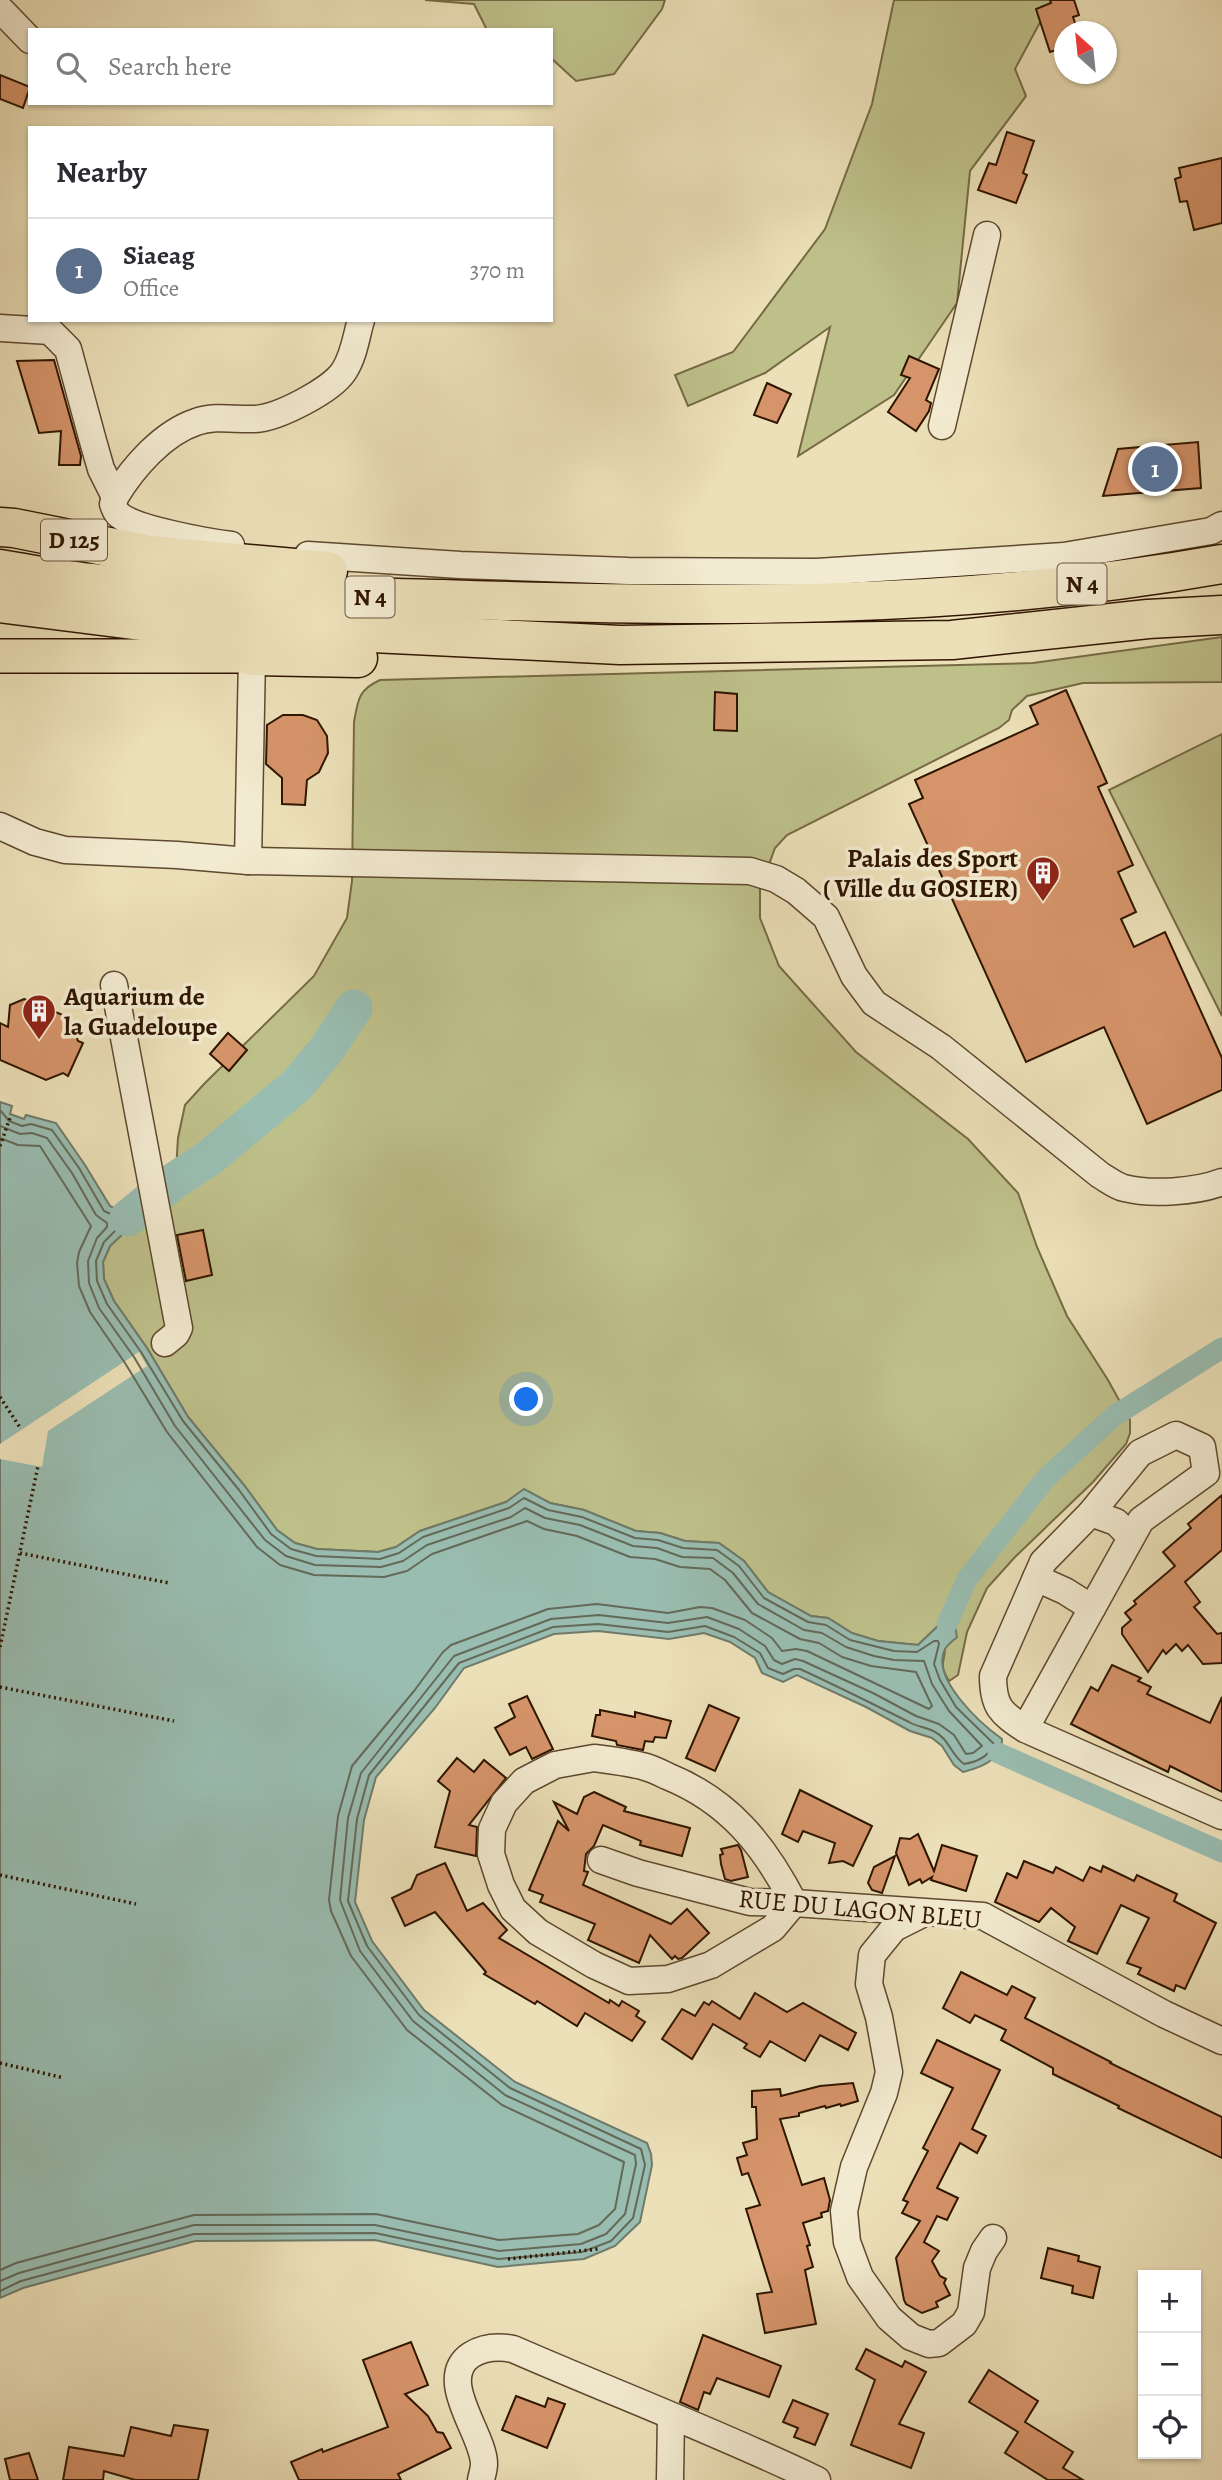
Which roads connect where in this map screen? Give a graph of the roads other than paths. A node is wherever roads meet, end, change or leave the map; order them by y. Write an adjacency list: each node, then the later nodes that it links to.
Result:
1 (0, 9): 2 (street)
2 (28, 38)
3 (987, 234): 6 (street)
4 (360, 322): 7 (street)
5 (0, 328): 7 (street)
6 (942, 426)
7 (115, 497): 8 (street)
8 (1222, 526)
9 (0, 527): 15 (highway, D 125)
10 (1222, 548): 13 (highway)
11 (1222, 564): 13 (highway, N 4)
12 (0, 569): 15 (highway, N 4)
13 (940, 597): 15 (highway, N 4)
14 (0, 603): 19 (highway, N 4)
15 (742, 604)
16 (1222, 606): 18 (highway, N 4)
17 (1222, 615): 18 (highway)
18 (1148, 619): 19 (highway, N 4)
19 (482, 639): 21 (highway)
20 (0, 656): 21 (main road)
21 (251, 656): 23 (street)
22 (0, 826): 23 (street)
23 (248, 861): 25 (street)
24 (114, 985): 26 (street)
25 (1222, 1182)
26 (165, 1343)
27 (1091, 1513): 28 (street); 28 (street); 29 (street)
28 (1131, 1537): 30 (street)
29 (1036, 1578): 30 (street); 31 (street)
30 (1093, 1608): 31 (street)
31 (1026, 1729): 32 (street)
32 (1222, 1816)
33 (601, 1860): 34 (street, RUE DU LAGON BLEU)
34 (794, 1903): 34 (street); 35 (street, RUE DU LAGON BLEU)
35 (925, 1913): 36 (street, RUE DU LAGON BLEU); 37 (street)
36 (1222, 2041)
37 (993, 2238)
38 (671, 2416): 39 (street); 40 (street); 41 (street)
39 (481, 2480)
40 (670, 2480)
41 (817, 2480)

